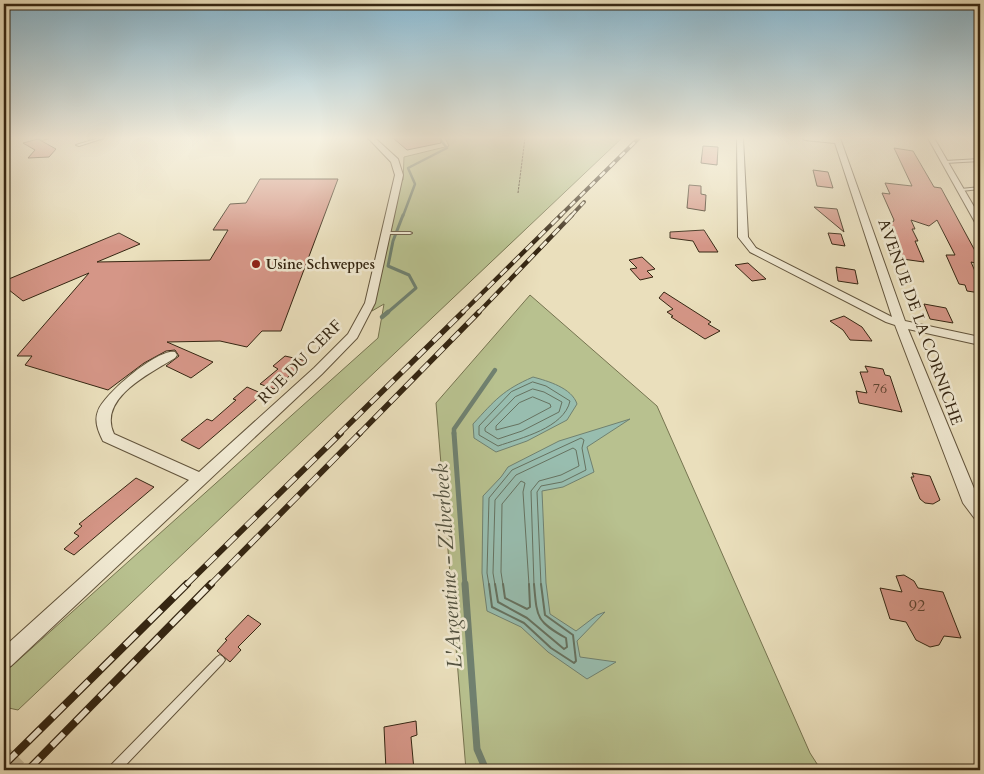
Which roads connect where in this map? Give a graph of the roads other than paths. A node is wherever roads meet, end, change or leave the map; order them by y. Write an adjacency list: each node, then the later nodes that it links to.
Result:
1 (399, 174): 8 (street, RUE DU CERF)
2 (741, 174): 10 (street)
3 (850, 174): 10 (street, AVENUE DE LA CORNICHE)
4 (952, 174): 6 (street)
5 (980, 188): 6 (lane)
6 (961, 190): 7 (street)
7 (980, 224)
8 (388, 233): 9 (lane); 13 (street, RUE DU CERF)
9 (410, 233)
10 (900, 323): 11 (street); 14 (street, AVENUE DE LA CORNICHE)
11 (980, 341)
12 (171, 356): 13 (street)
13 (201, 479): 15 (street, RUE DU CERF)
14 (980, 514)
15 (4, 658)
16 (220, 660): 17 (lane)
17 (114, 770)

